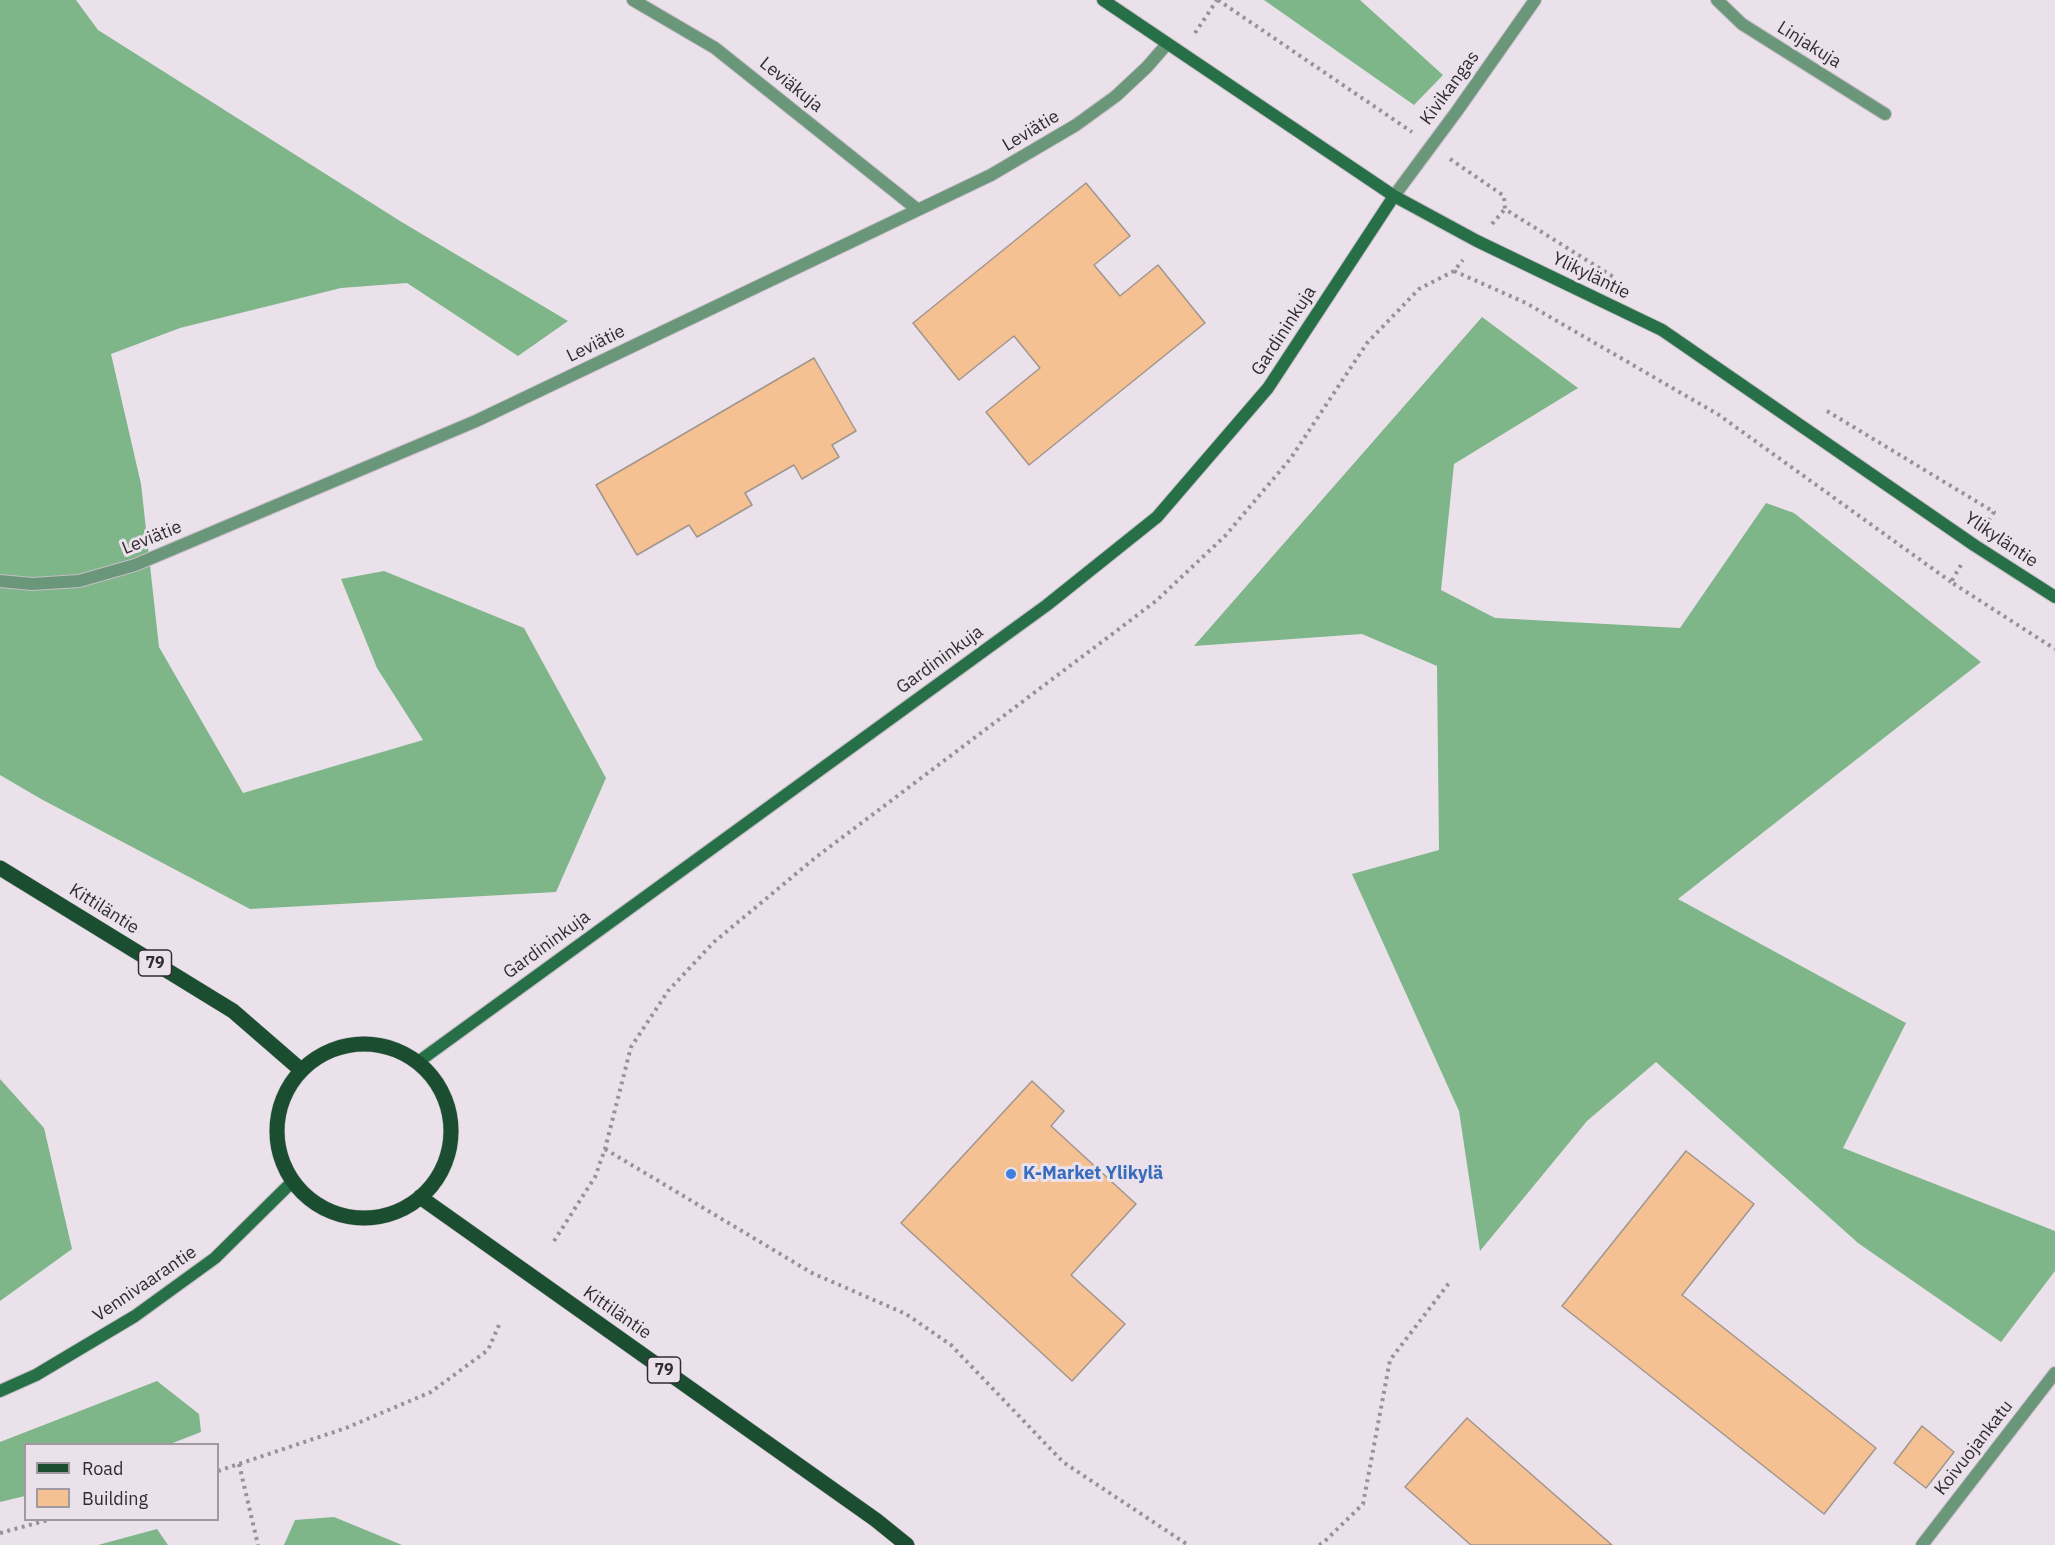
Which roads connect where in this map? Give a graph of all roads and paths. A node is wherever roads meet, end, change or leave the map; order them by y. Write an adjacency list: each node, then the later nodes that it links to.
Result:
1 (633, 0): 11 (street, Leviäkuja)
2 (1103, 0): 6 (main road, Ylikyläntie)
3 (1217, 0): 7 (path)
4 (1535, 0): 9 (street, Kivikangas)
5 (1717, 0): 8 (street, Linjakuja)
6 (1167, 45): 7 (main road, Ylikyläntie); 11 (street, Leviätie)
7 (1181, 54): 9 (main road, Ylikyläntie)
8 (1886, 114)
9 (1394, 196): 12 (main road, Ylikyläntie); 18 (main road, Gardininkuja)
10 (1505, 209): 12 (path)
11 (918, 210): 14 (street, Leviätie)
12 (1477, 241): 13 (path); 16 (main road, Ylikyläntie)
13 (1454, 272): 15 (path); 20 (path)
14 (0, 581)
15 (1951, 582)
16 (2055, 597)
17 (0, 868): 19 (main road, Kittiläntie / 79)
18 (418, 1062): 19 (main road); 22 (main road)
19 (301, 1070): 21 (main road)
20 (605, 1149): 23 (path); 34 (path)
21 (292, 1181): 22 (main road); 27 (main road, Vennivaarantie)
22 (420, 1197): 33 (main road, Kittiläntie / 79)
23 (554, 1241)
24 (1449, 1283): 35 (path)
25 (499, 1325): 28 (path)
26 (2055, 1372): 36 (street, Koivuojankatu)
27 (0, 1391)
28 (239, 1464): 29 (path); 32 (path)
29 (219, 1471)
30 (44, 1521): 31 (path)
31 (0, 1533)
32 (258, 1545)
33 (907, 1545)
34 (1188, 1545)
35 (1319, 1545)
36 (1922, 1545)

